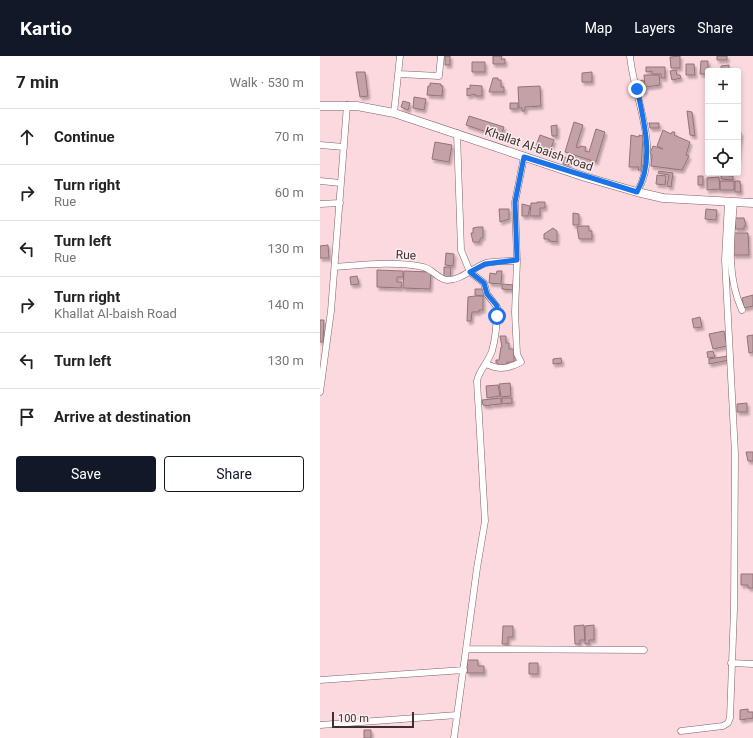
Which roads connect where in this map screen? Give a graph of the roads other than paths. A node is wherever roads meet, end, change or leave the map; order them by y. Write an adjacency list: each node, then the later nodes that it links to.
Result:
1 (400, 56): 4 (street)
2 (441, 56): 4 (street)
3 (630, 56): 14 (street)
4 (399, 74): 7 (street)
5 (320, 106): 6 (street, Khallat Al-baish Road)
6 (348, 106): 7 (street, Khallat Al-baish Road); 10 (street)
7 (394, 113): 8 (street, Khallat Al-baish Road)
8 (457, 134): 11 (street, Khallat Al-baish Road); 21 (street)
9 (320, 145): 10 (street)
10 (344, 147): 13 (street)
11 (524, 157): 14 (street, Khallat Al-baish Road); 19 (street)
12 (320, 181): 13 (street)
13 (341, 183): 16 (street)
14 (637, 192): 15 (street, Khallat Al-baish Road)
15 (731, 202): 17 (street, Khallat Al-baish Road); 22 (street); 27 (street)
16 (340, 203): 18 (street); 20 (street)
17 (753, 203)
18 (320, 204)
19 (517, 260): 21 (street, Rue); 23 (street)
20 (335, 267): 21 (street, Rue); 24 (street)
21 (470, 272): 23 (street)
22 (742, 310)
23 (486, 364): 25 (street)
24 (320, 392)
25 (466, 649): 26 (street); 29 (street)
26 (644, 650)
27 (731, 663): 28 (street); 33 (street)
28 (753, 664)
29 (464, 670): 30 (street); 31 (street)
30 (320, 680)
31 (457, 715): 32 (street); 34 (street)
32 (320, 726)
33 (681, 731)
34 (454, 738)

